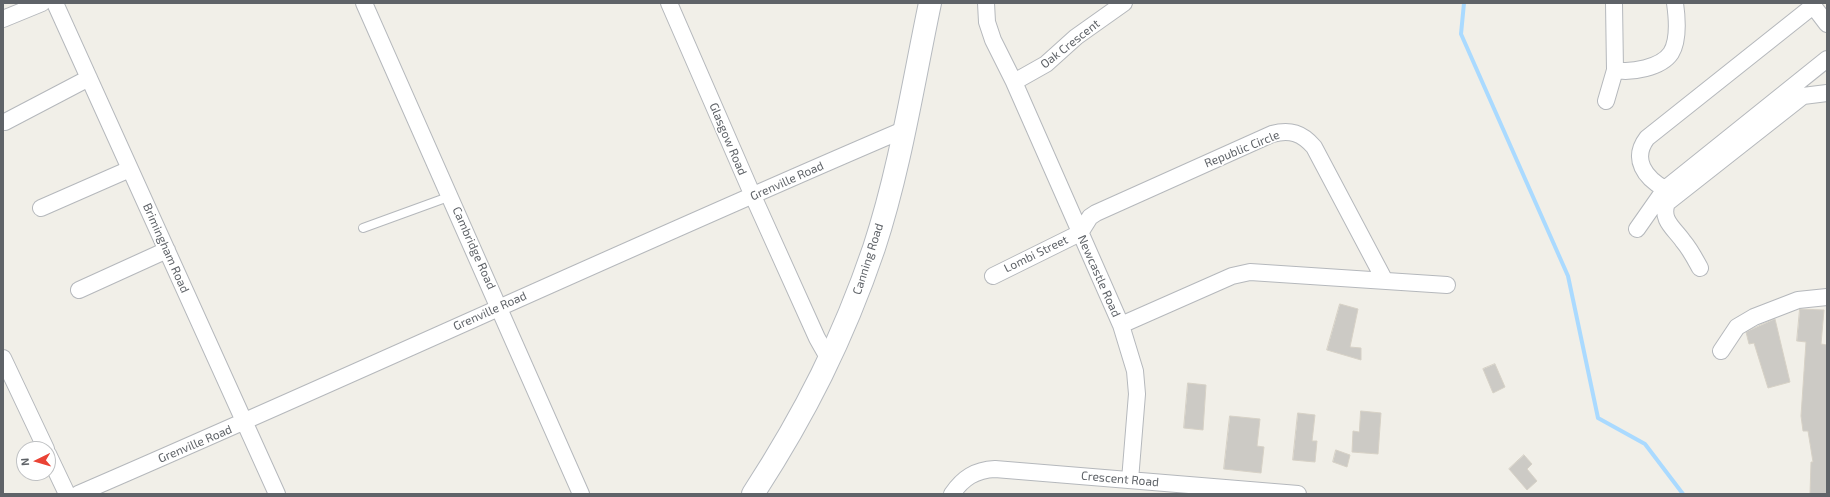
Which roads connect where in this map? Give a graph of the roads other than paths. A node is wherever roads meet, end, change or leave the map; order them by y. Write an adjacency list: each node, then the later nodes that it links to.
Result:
1 (42, 3): 11 (street)
2 (55, 3): 15 (street, Brimingham Road)
3 (364, 3): 23 (street, Cambridge Road)
4 (669, 3): 24 (street, Glasgow Road)
5 (930, 3): 20 (main road, Canning Road)
6 (986, 3): 16 (street, Newcastle Road)
7 (1124, 3): 16 (street, Oak Crescent)
8 (1614, 3): 14 (street)
9 (1675, 3): 14 (street)
10 (1812, 4): 12 (street); 22 (street)
11 (3, 19)
12 (1827, 24)
13 (1827, 59): 22 (street)
14 (1615, 70): 18 (street)
15 (89, 78): 19 (street); 21 (street, Brimingham Road)
16 (1014, 82): 28 (street, Newcastle Road)
17 (1827, 93): 30 (street)
18 (1606, 101)
19 (5, 122)
20 (903, 130): 24 (street, Grenville Road); 40 (main road, Canning Road)
21 (130, 169): 25 (street); 29 (street, Brimingham Road)
22 (1664, 189): 27 (street)
23 (451, 196): 26 (lane); 36 (street, Cambridge Road)
24 (753, 196): 36 (street, Grenville Road); 40 (street, Glasgow Road)
25 (41, 208)
26 (362, 228)
27 (1637, 229)
28 (1080, 233): 31 (street, Lombi Street); 32 (street, Republic Circle); 37 (street, Newcastle Road)
29 (167, 250): 34 (street); 41 (street, Brimingham Road)
30 (1700, 268)
31 (993, 276)
32 (1385, 281): 33 (street); 37 (street)
33 (1447, 285)
34 (80, 290)
35 (1827, 297): 38 (street)
36 (500, 306): 41 (street, Grenville Road); 48 (street, Cambridge Road)
37 (1121, 325): 44 (street, Newcastle Road)
38 (1721, 351)
39 (3, 358): 42 (street)
40 (830, 361): 49 (main road, Canning Road)
41 (244, 422): 46 (street, Grenville Road); 47 (street, Brimingham Road)
42 (42, 441)
43 (56, 471): 45 (street)
44 (1130, 480): 50 (street, Crescent Road); 51 (street, Crescent Road)
45 (67, 494)
46 (78, 494)
47 (277, 494)
48 (582, 494)
49 (753, 494)
50 (952, 494)
51 (1298, 494)

